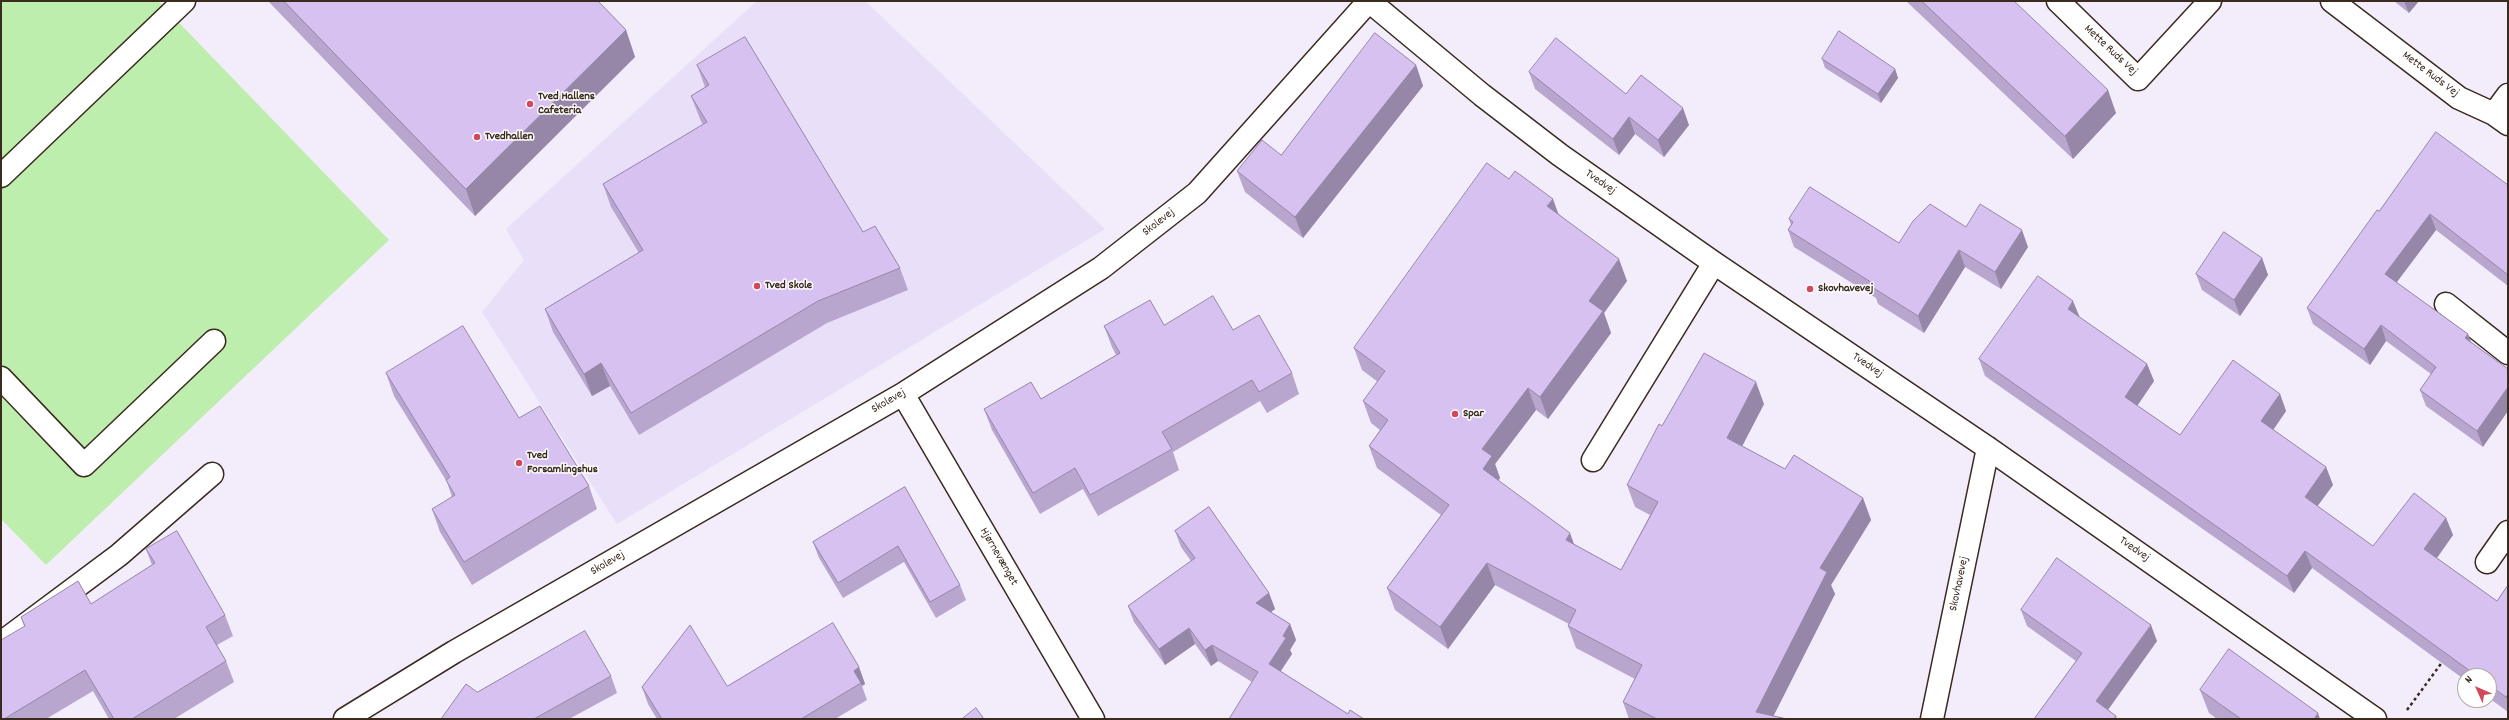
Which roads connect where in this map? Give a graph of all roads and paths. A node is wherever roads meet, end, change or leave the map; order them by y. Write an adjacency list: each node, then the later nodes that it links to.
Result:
1 (184, 1): 8 (street)
2 (1369, 1): 9 (street, Tvedvej); 14 (street, Skolevej)
3 (2058, 1): 4 (street, Mette Ruds Vej)
4 (2210, 1)
5 (2332, 1): 7 (street, Mette Ruds Vej)
6 (2508, 95): 7 (street, Mette Ruds Vej)
7 (2501, 119)
8 (1, 176)
9 (1714, 264): 15 (street, Tvedvej); 16 (street)
10 (2446, 304): 12 (street)
11 (214, 341): 13 (street)
12 (2508, 353)
13 (1, 378)
14 (903, 394): 23 (street, Skolevej); 24 (street, Hjørnevænget)
15 (1988, 448): 25 (street, Skovhavevej); 26 (street, Tvedvej)
16 (1593, 460)
17 (212, 474): 20 (street)
18 (2508, 532): 19 (street)
19 (2487, 562)
20 (1, 643)
21 (2448, 655): 22 (path)
22 (2406, 713)
23 (345, 719)
24 (1093, 719)
25 (1932, 719)
26 (2375, 719)

